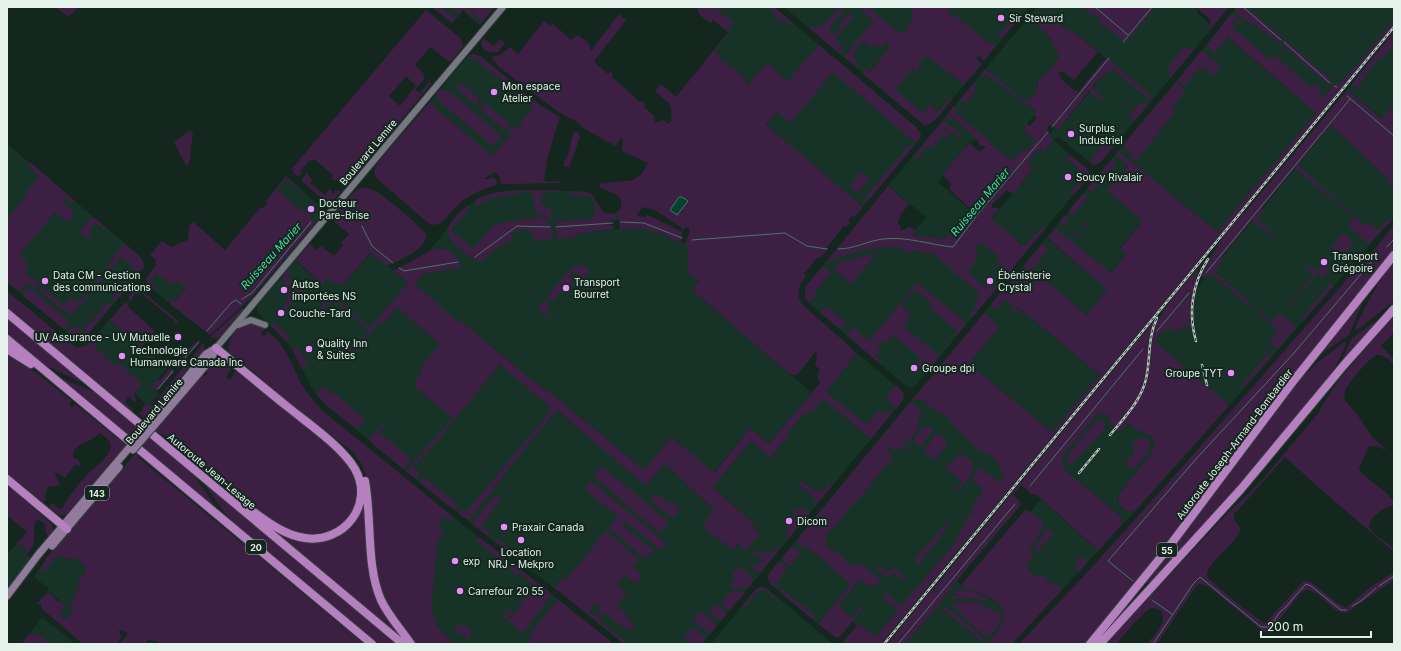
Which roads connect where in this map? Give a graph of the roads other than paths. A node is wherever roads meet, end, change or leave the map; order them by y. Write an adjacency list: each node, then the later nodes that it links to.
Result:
1 (503, 7): 6 (main road, Boulevard Lemire)
2 (1394, 255): 20 (highway, Autoroute Joseph-Armand-Bombardier / 55)
3 (1394, 309): 21 (highway, 55)
4 (7, 313): 13 (highway, Autoroute Jean-Lesage / 20)
5 (265, 325): 6 (main road)
6 (234, 328): 8 (main road, Boulevard Lemire)
7 (7, 339): 10 (highway, 20)
8 (216, 348): 11 (highway); 14 (main road, Boulevard Lemire / 143, bridge)
9 (7, 349): 10 (highway)
10 (50, 375): 17 (highway, 20)
11 (315, 429): 13 (highway); 19 (highway)
12 (7, 479): 14 (highway)
13 (208, 480): 18 (highway, Autoroute Jean-Lesage / 20)
14 (65, 527): 15 (main road, 143); 15 (main road, 143)
15 (22, 578): 16 (main road, 143)
16 (7, 596)
17 (372, 644)
18 (403, 644)
19 (411, 644)
20 (1090, 644)
21 (1100, 644)

